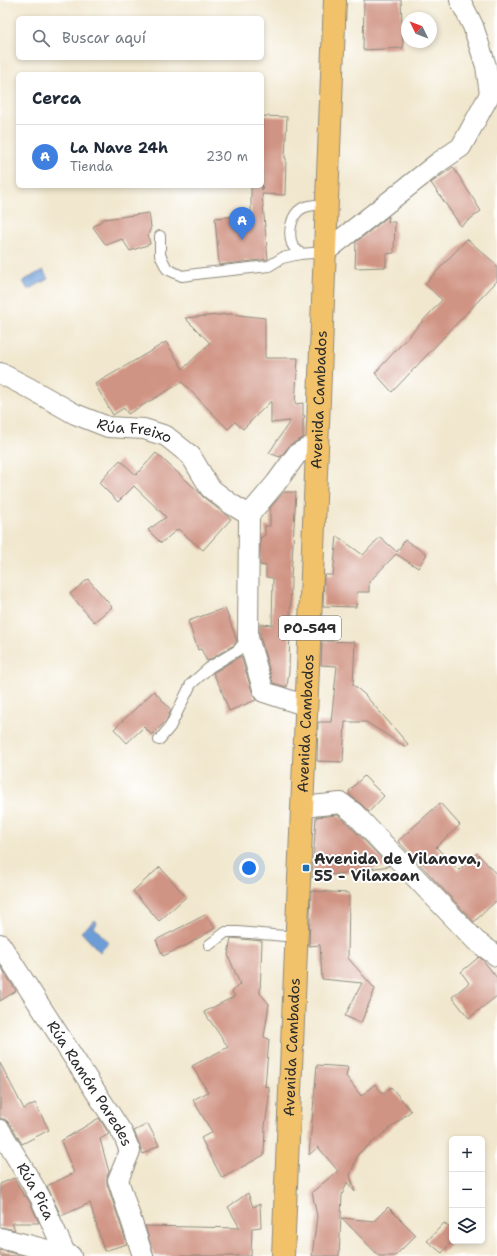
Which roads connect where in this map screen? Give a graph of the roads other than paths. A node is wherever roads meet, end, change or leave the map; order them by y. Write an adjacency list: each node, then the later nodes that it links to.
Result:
1 (335, 0): 3 (main road, Avenida Cambados / PO-549)
2 (460, 0): 5 (street)
3 (327, 204): 5 (main road, Avenida Cambados / PO-549); 6 (lane)
4 (160, 236): 6 (lane)
5 (325, 252): 6 (lane); 8 (main road, Avenida Cambados / PO-549)
6 (300, 254)
7 (0, 373): 9 (street, Rúa Freixo)
8 (317, 442): 9 (street); 11 (main road, Avenida Cambados / PO-549)
9 (249, 515): 10 (street)
10 (248, 638): 11 (street); 12 (lane)
11 (307, 706): 13 (main road, Avenida Cambados / PO-549)
12 (159, 740)
13 (302, 808): 14 (main road, Avenida Cambados / PO-549); 17 (street)
14 (297, 937): 16 (lane); 22 (main road, Avenida Cambados / PO-549)
15 (0, 944): 21 (street, Rúa Ramón Paredes)
16 (209, 944)
17 (497, 956)
18 (0, 1130): 20 (street, Rúa Pica)
19 (0, 1238): 20 (street)
20 (68, 1256)
21 (143, 1256)
22 (283, 1256)

